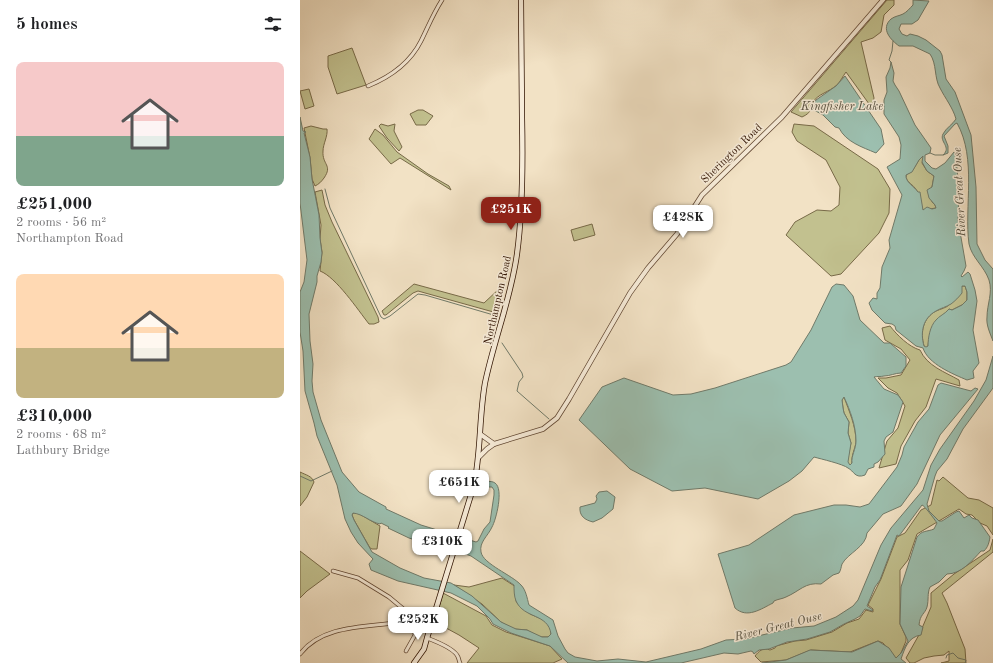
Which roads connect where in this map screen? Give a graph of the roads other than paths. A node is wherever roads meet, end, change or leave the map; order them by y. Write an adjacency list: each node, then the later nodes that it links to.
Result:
1 (442, 0): 4 (street)
2 (521, 0): 5 (main road, Northampton Road)
3 (883, 1): 6 (street, Sherington Road)
4 (368, 86)
5 (480, 434): 6 (street); 7 (main road, Northampton Road)
6 (494, 444): 7 (street, Sherington Road)
7 (478, 458): 11 (main road, Northampton Road)
8 (334, 571): 10 (street)
9 (413, 618): 10 (street); 11 (street); 13 (street)
10 (408, 619): 14 (street)
11 (432, 625): 12 (main road, Northampton Road)
12 (427, 638): 15 (main road, Northampton Road); 16 (street)
13 (406, 651)
14 (300, 654)
15 (414, 663)
16 (460, 663)

